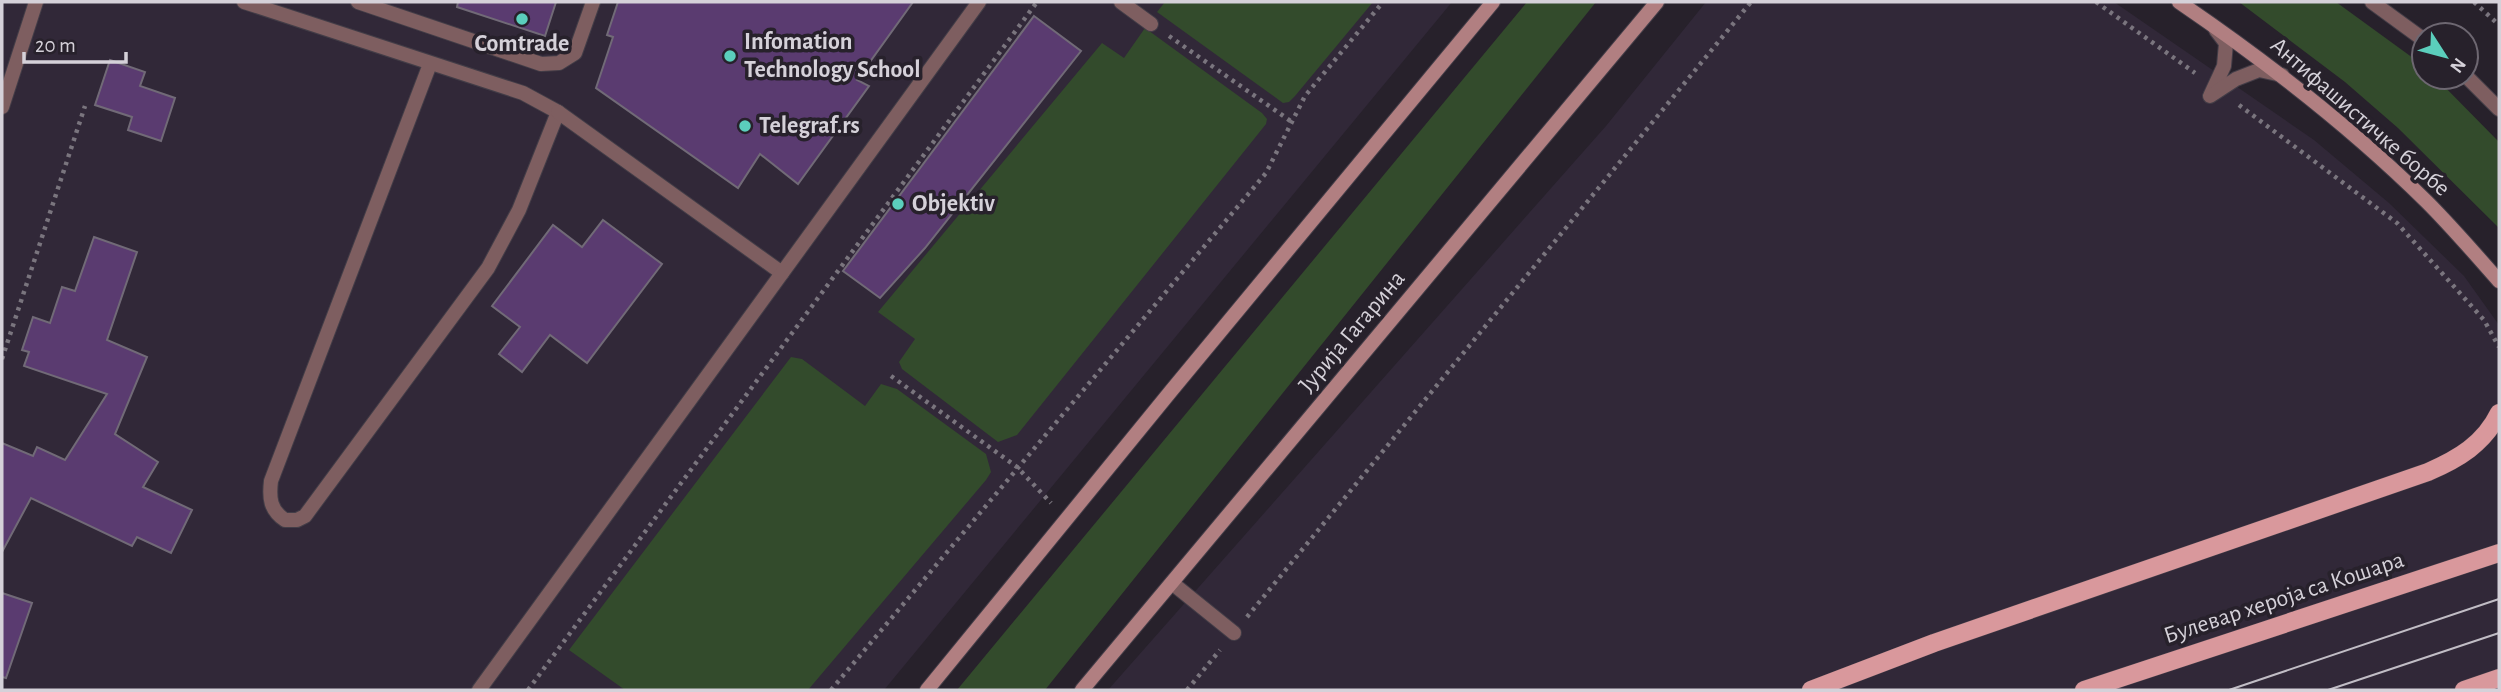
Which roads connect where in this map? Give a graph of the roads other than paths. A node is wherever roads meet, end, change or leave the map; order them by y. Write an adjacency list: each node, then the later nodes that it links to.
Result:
1 (36, 2): 17 (lane)
2 (244, 2): 14 (lane)
3 (358, 2): 4 (lane)
4 (593, 2)
5 (979, 2): 20 (lane)
6 (1121, 2): 11 (lane)
7 (1493, 2): 28 (main road)
8 (1657, 2): 24 (main road, Јурија Гагарина)
9 (2179, 2): 12 (main road, Антифашистичке борбе)
10 (2372, 2): 13 (lane)
11 (1151, 24)
12 (2213, 25): 15 (main road, Антифашистичке борбе); 15 (lane)
13 (2410, 30)
14 (430, 64): 19 (lane); 19 (lane)
15 (2282, 75): 21 (main road, Антифашистичке борбе)
16 (2480, 90): 18 (lane)
17 (2, 107)
18 (2499, 109)
19 (558, 112): 20 (lane)
20 (782, 273): 27 (lane)
21 (2499, 281)
22 (2499, 413): 30 (main road)
23 (2499, 553): 31 (main road, Булевар хероја са Кошара)
24 (1172, 583): 25 (lane); 29 (main road, Јурија Гагарина)
25 (1234, 633)
26 (2499, 678): 32 (main road)
27 (479, 690)
28 (927, 690)
29 (1083, 690)
30 (1811, 690)
31 (2084, 690)
32 (2464, 690)

